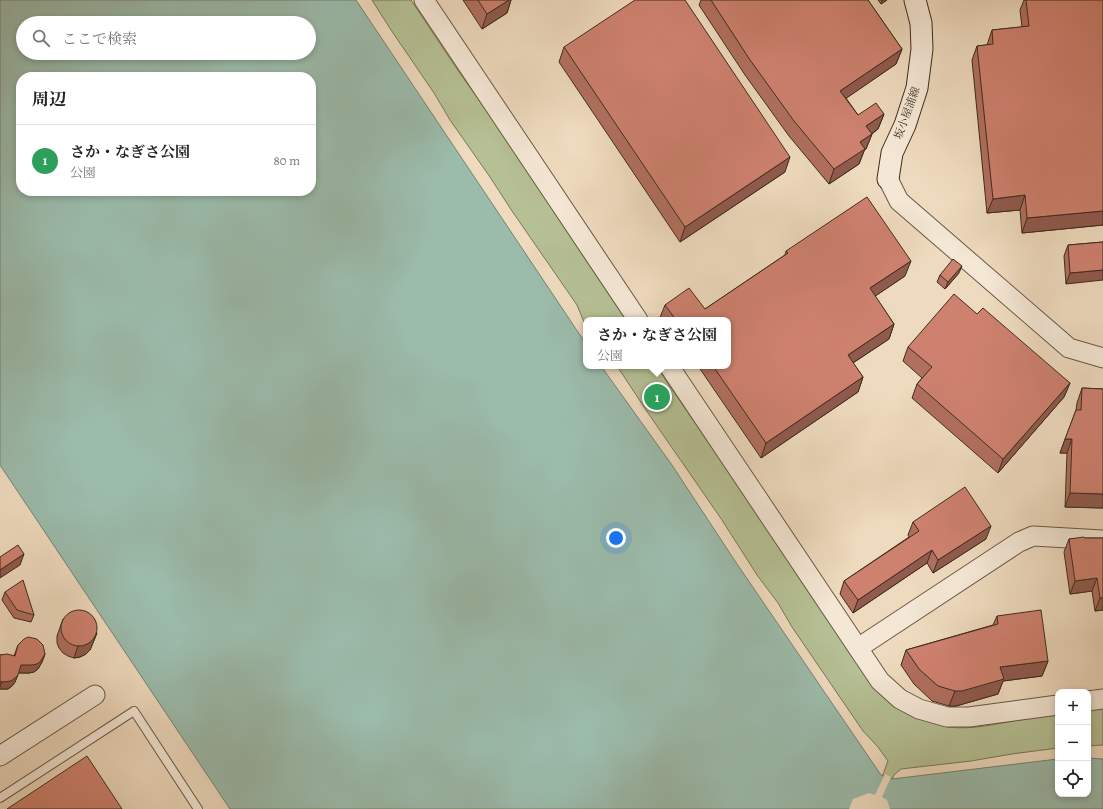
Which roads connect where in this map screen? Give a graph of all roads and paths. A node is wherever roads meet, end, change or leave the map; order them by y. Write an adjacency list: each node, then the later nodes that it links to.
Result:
1 (424, 0): 4 (street)
2 (915, 0): 3 (main road, 坂小屋浦線)
3 (888, 179): 5 (street)
4 (636, 317)
5 (1103, 358)
6 (671, 369): 8 (street)
7 (1103, 540): 8 (street)
8 (858, 648): 12 (street)
9 (95, 695): 13 (street)
10 (1103, 699): 11 (street)
11 (1091, 701)
12 (1055, 705)
13 (0, 756)
14 (0, 798): 15 (lane)
15 (198, 809)

